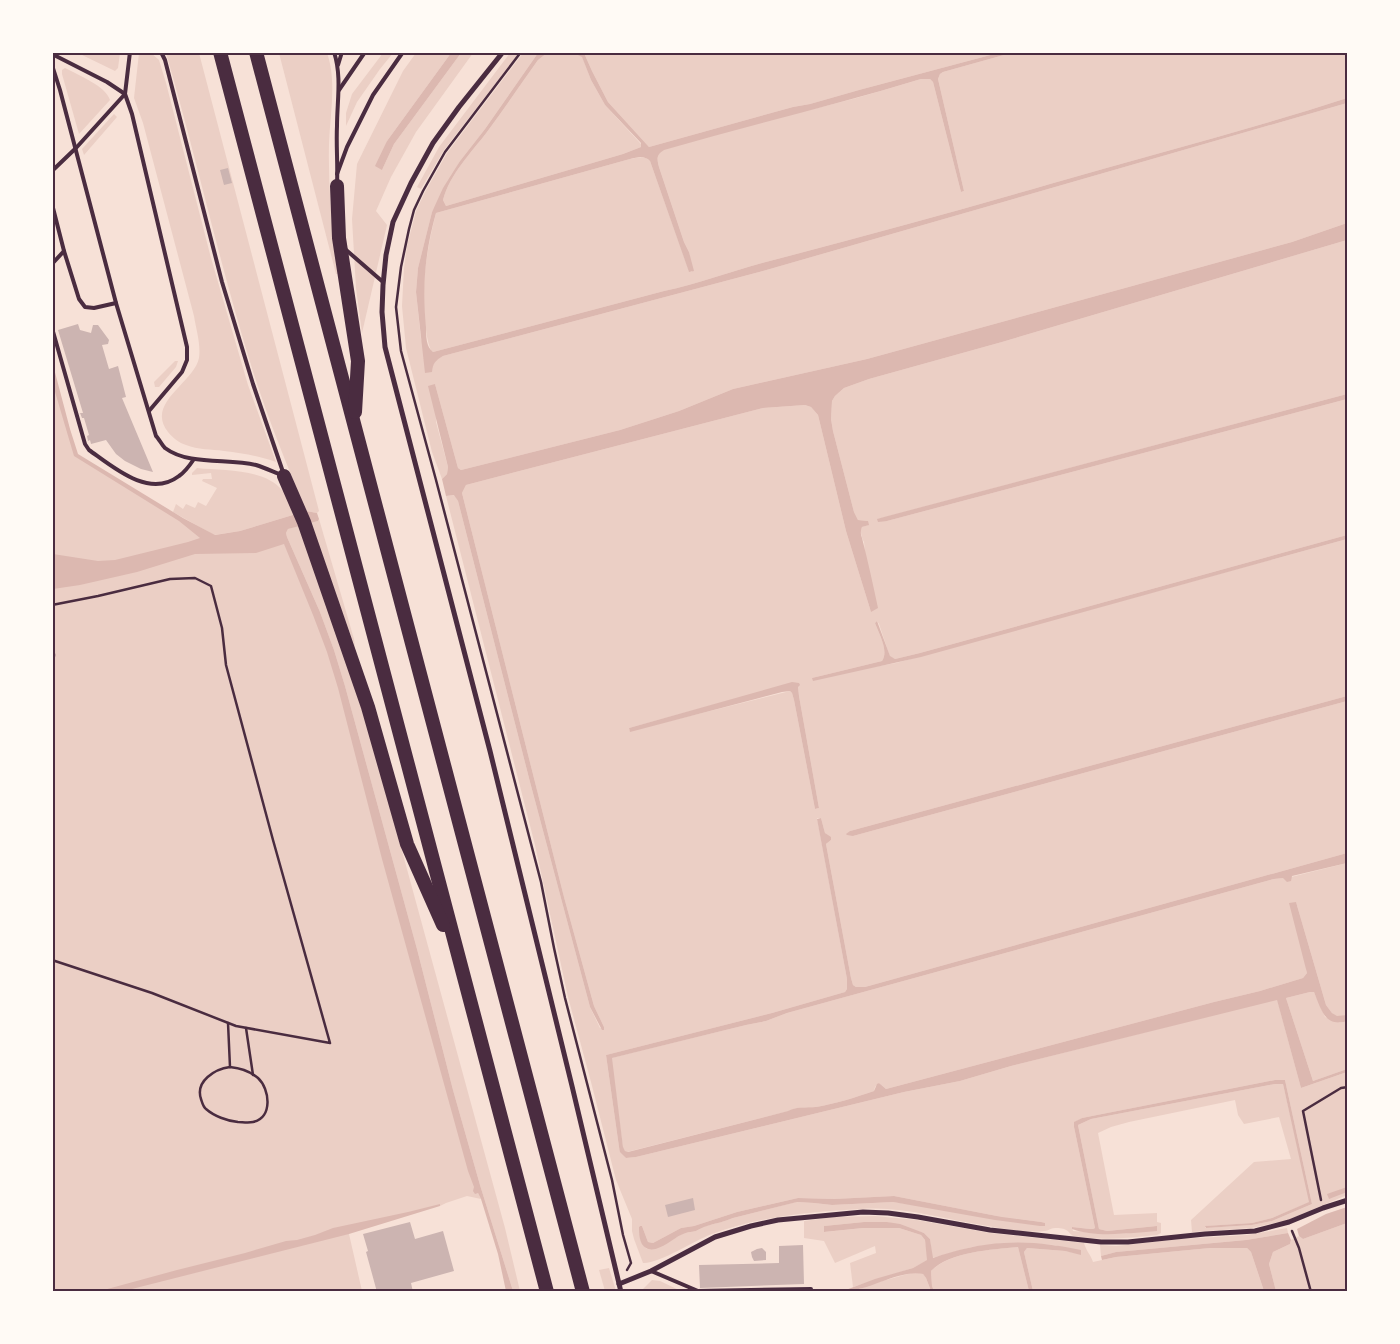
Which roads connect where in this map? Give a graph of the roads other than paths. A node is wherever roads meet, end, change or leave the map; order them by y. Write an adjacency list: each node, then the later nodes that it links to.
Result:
1 (130, 52): 14 (lane)
2 (161, 52): 28 (lane)
3 (220, 52): 29 (highway)
4 (256, 52): 26 (highway)
5 (334, 52): 12 (lane)
6 (342, 52): 12 (lane)
7 (365, 52): 13 (lane)
8 (404, 52): 17 (lane)
9 (503, 52): 22 (street)
10 (52, 54): 14 (lane)
11 (52, 65): 15 (lane)
12 (338, 65): 13 (lane)
13 (339, 90): 17 (lane)
14 (125, 94): 15 (lane); 25 (lane)
15 (76, 148): 16 (lane); 23 (lane)
16 (52, 171)
17 (337, 180): 19 (highway)
18 (52, 204): 20 (lane)
19 (340, 245): 22 (lane); 26 (highway)
20 (64, 250): 21 (lane); 23 (lane)
21 (52, 264)
22 (384, 282): 32 (street)
23 (116, 303): 25 (lane)
24 (52, 328): 27 (lane)
25 (149, 411): 27 (lane)
26 (354, 423): 36 (highway)
27 (194, 459): 28 (lane)
28 (284, 476): 29 (highway)
29 (461, 964): 35 (highway)
30 (1348, 1200): 31 (street)
31 (651, 1271): 32 (street); 34 (lane)
32 (619, 1284): 37 (street)
33 (811, 1289): 34 (lane)
34 (737, 1291)
35 (547, 1292)
36 (583, 1292)
37 (621, 1292)

